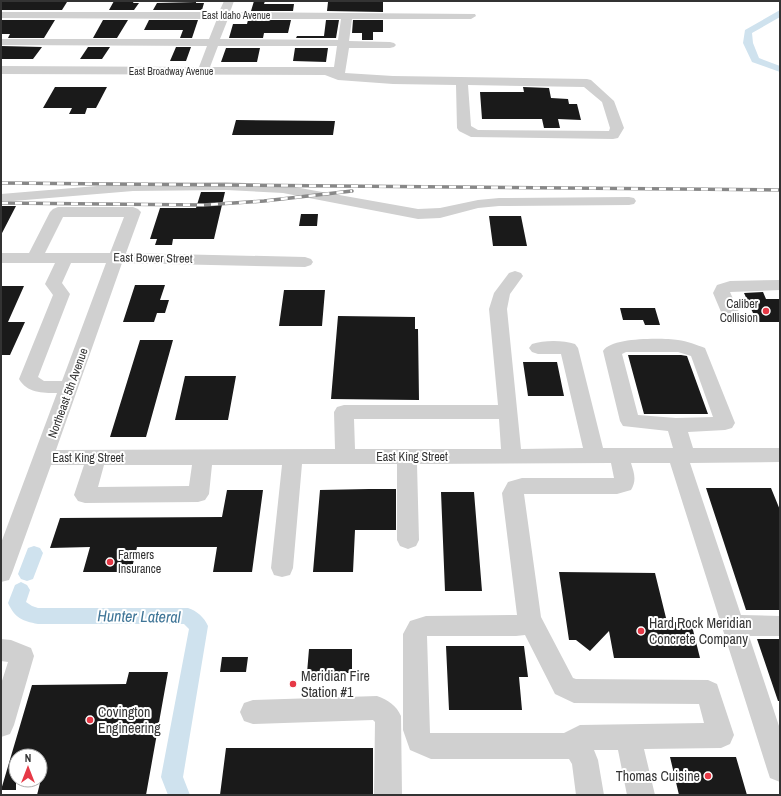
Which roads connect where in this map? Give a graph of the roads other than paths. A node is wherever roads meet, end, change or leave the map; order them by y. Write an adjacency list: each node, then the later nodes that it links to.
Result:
1 (228, 1): 4 (street)
2 (86, 10): 3 (street, East Idaho Avenue); 4 (street, East Idaho Avenue); 8 (street)
3 (1, 15)
4 (223, 15): 5 (street, East Idaho Avenue); 9 (street)
5 (347, 15): 6 (street, East Idaho Avenue); 10 (street)
6 (471, 16)
7 (1, 42): 8 (street)
8 (65, 42): 9 (street); 13 (street)
9 (213, 42): 10 (street); 14 (street)
10 (344, 43): 11 (street); 15 (street, East Broadway Avenue)
11 (390, 45)
12 (1, 70): 13 (street, East Broadway Avenue)
13 (46, 70): 14 (street, East Broadway Avenue)
14 (203, 71): 15 (street, East Broadway Avenue)
15 (327, 71): 16 (street)
16 (462, 82): 16 (street)
17 (1, 198): 18 (street)
18 (629, 201)
19 (1, 258): 20 (street, East Bower Street)
20 (35, 258): 21 (street, East Bower Street); 22 (street, Northeast 5th Avenue)
21 (65, 258): 22 (street, East Bower Street); 28 (street)
22 (117, 258): 23 (street, East Bower Street); 28 (street, Northeast 5th Avenue)
23 (305, 262)
24 (515, 276): 29 (street)
25 (780, 286): 26 (street)
26 (733, 319)
27 (538, 348): 33 (street)
28 (70, 387): 39 (street, Northeast 5th Avenue)
29 (508, 412): 32 (street); 37 (street)
30 (676, 425): 30 (street); 35 (street)
31 (780, 455): 35 (street, East King Street)
32 (512, 456): 33 (street, East King Street); 38 (street, East King Street)
33 (595, 456): 34 (street, East King Street)
34 (619, 456): 35 (street, East King Street); 45 (street)
35 (682, 456): 46 (street)
36 (293, 457): 37 (street, East King Street); 41 (street, East King Street); 43 (street)
37 (345, 457): 38 (street, East King Street)
38 (406, 457): 42 (street)
39 (43, 458): 40 (street, East King Street); 44 (street, Northeast 5th Avenue)
40 (96, 458): 41 (street, East King Street); 41 (street)
41 (203, 458)
42 (408, 540)
43 (282, 568)
44 (1, 573)
45 (529, 618): 51 (street); 52 (street)
46 (733, 625): 47 (street); 53 (street)
47 (780, 626)
48 (1, 650): 50 (street)
49 (253, 712): 54 (street)
50 (1, 725)
51 (628, 736): 52 (street); 56 (street)
52 (568, 746): 55 (street)
53 (780, 769)
54 (388, 795)
55 (590, 795)
56 (641, 795)

